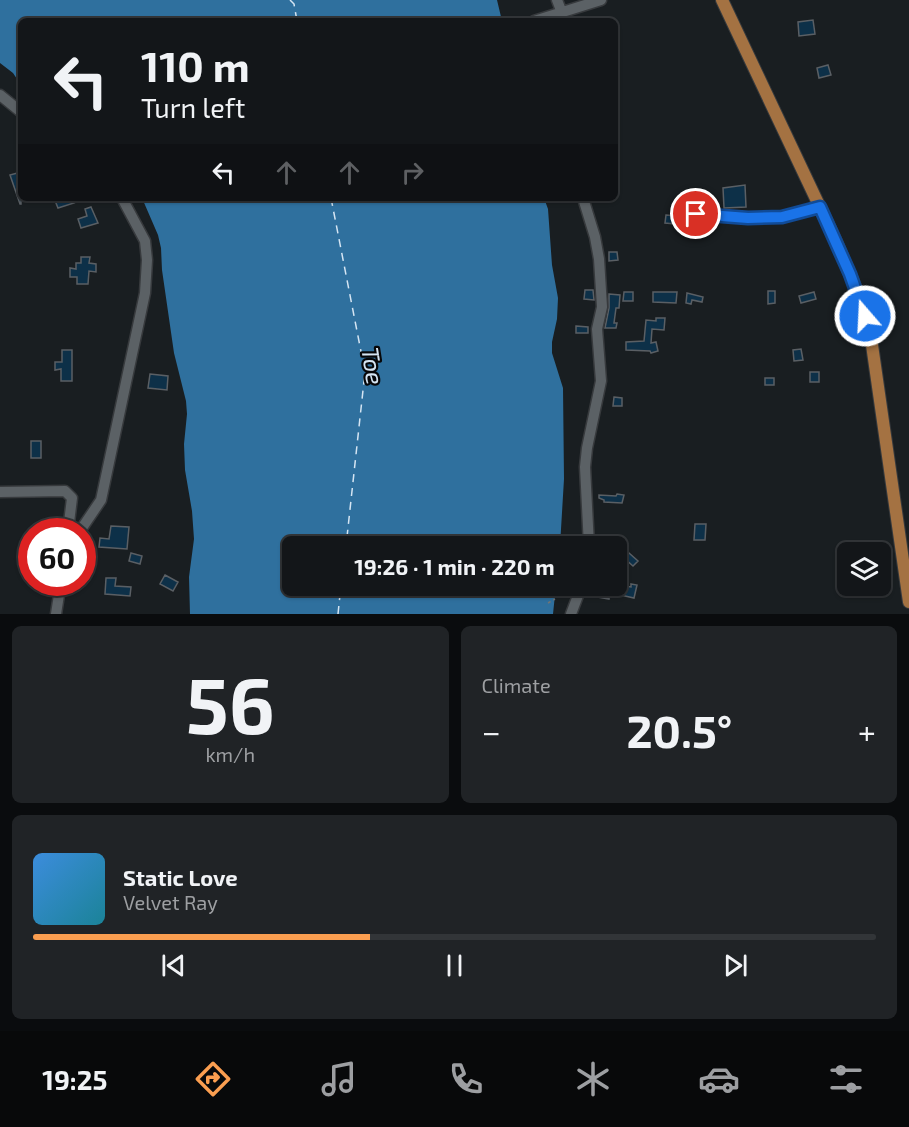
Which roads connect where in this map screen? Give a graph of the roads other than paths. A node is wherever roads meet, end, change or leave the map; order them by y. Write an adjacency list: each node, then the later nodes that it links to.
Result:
1 (557, 0): 4 (street)
2 (601, 0): 4 (street)
3 (722, 0): 9 (main road)
4 (559, 16)
5 (0, 95): 6 (street)
6 (18, 110)
7 (124, 201): 13 (street)
8 (584, 201): 14 (street)
9 (820, 207): 10 (street); 17 (main road)
10 (696, 214)
11 (0, 492): 12 (street)
12 (70, 518)
13 (89, 518)
14 (588, 536)
15 (59, 596): 18 (street)
16 (578, 596): 19 (street)
17 (909, 602)
18 (56, 614)
19 (572, 614)

